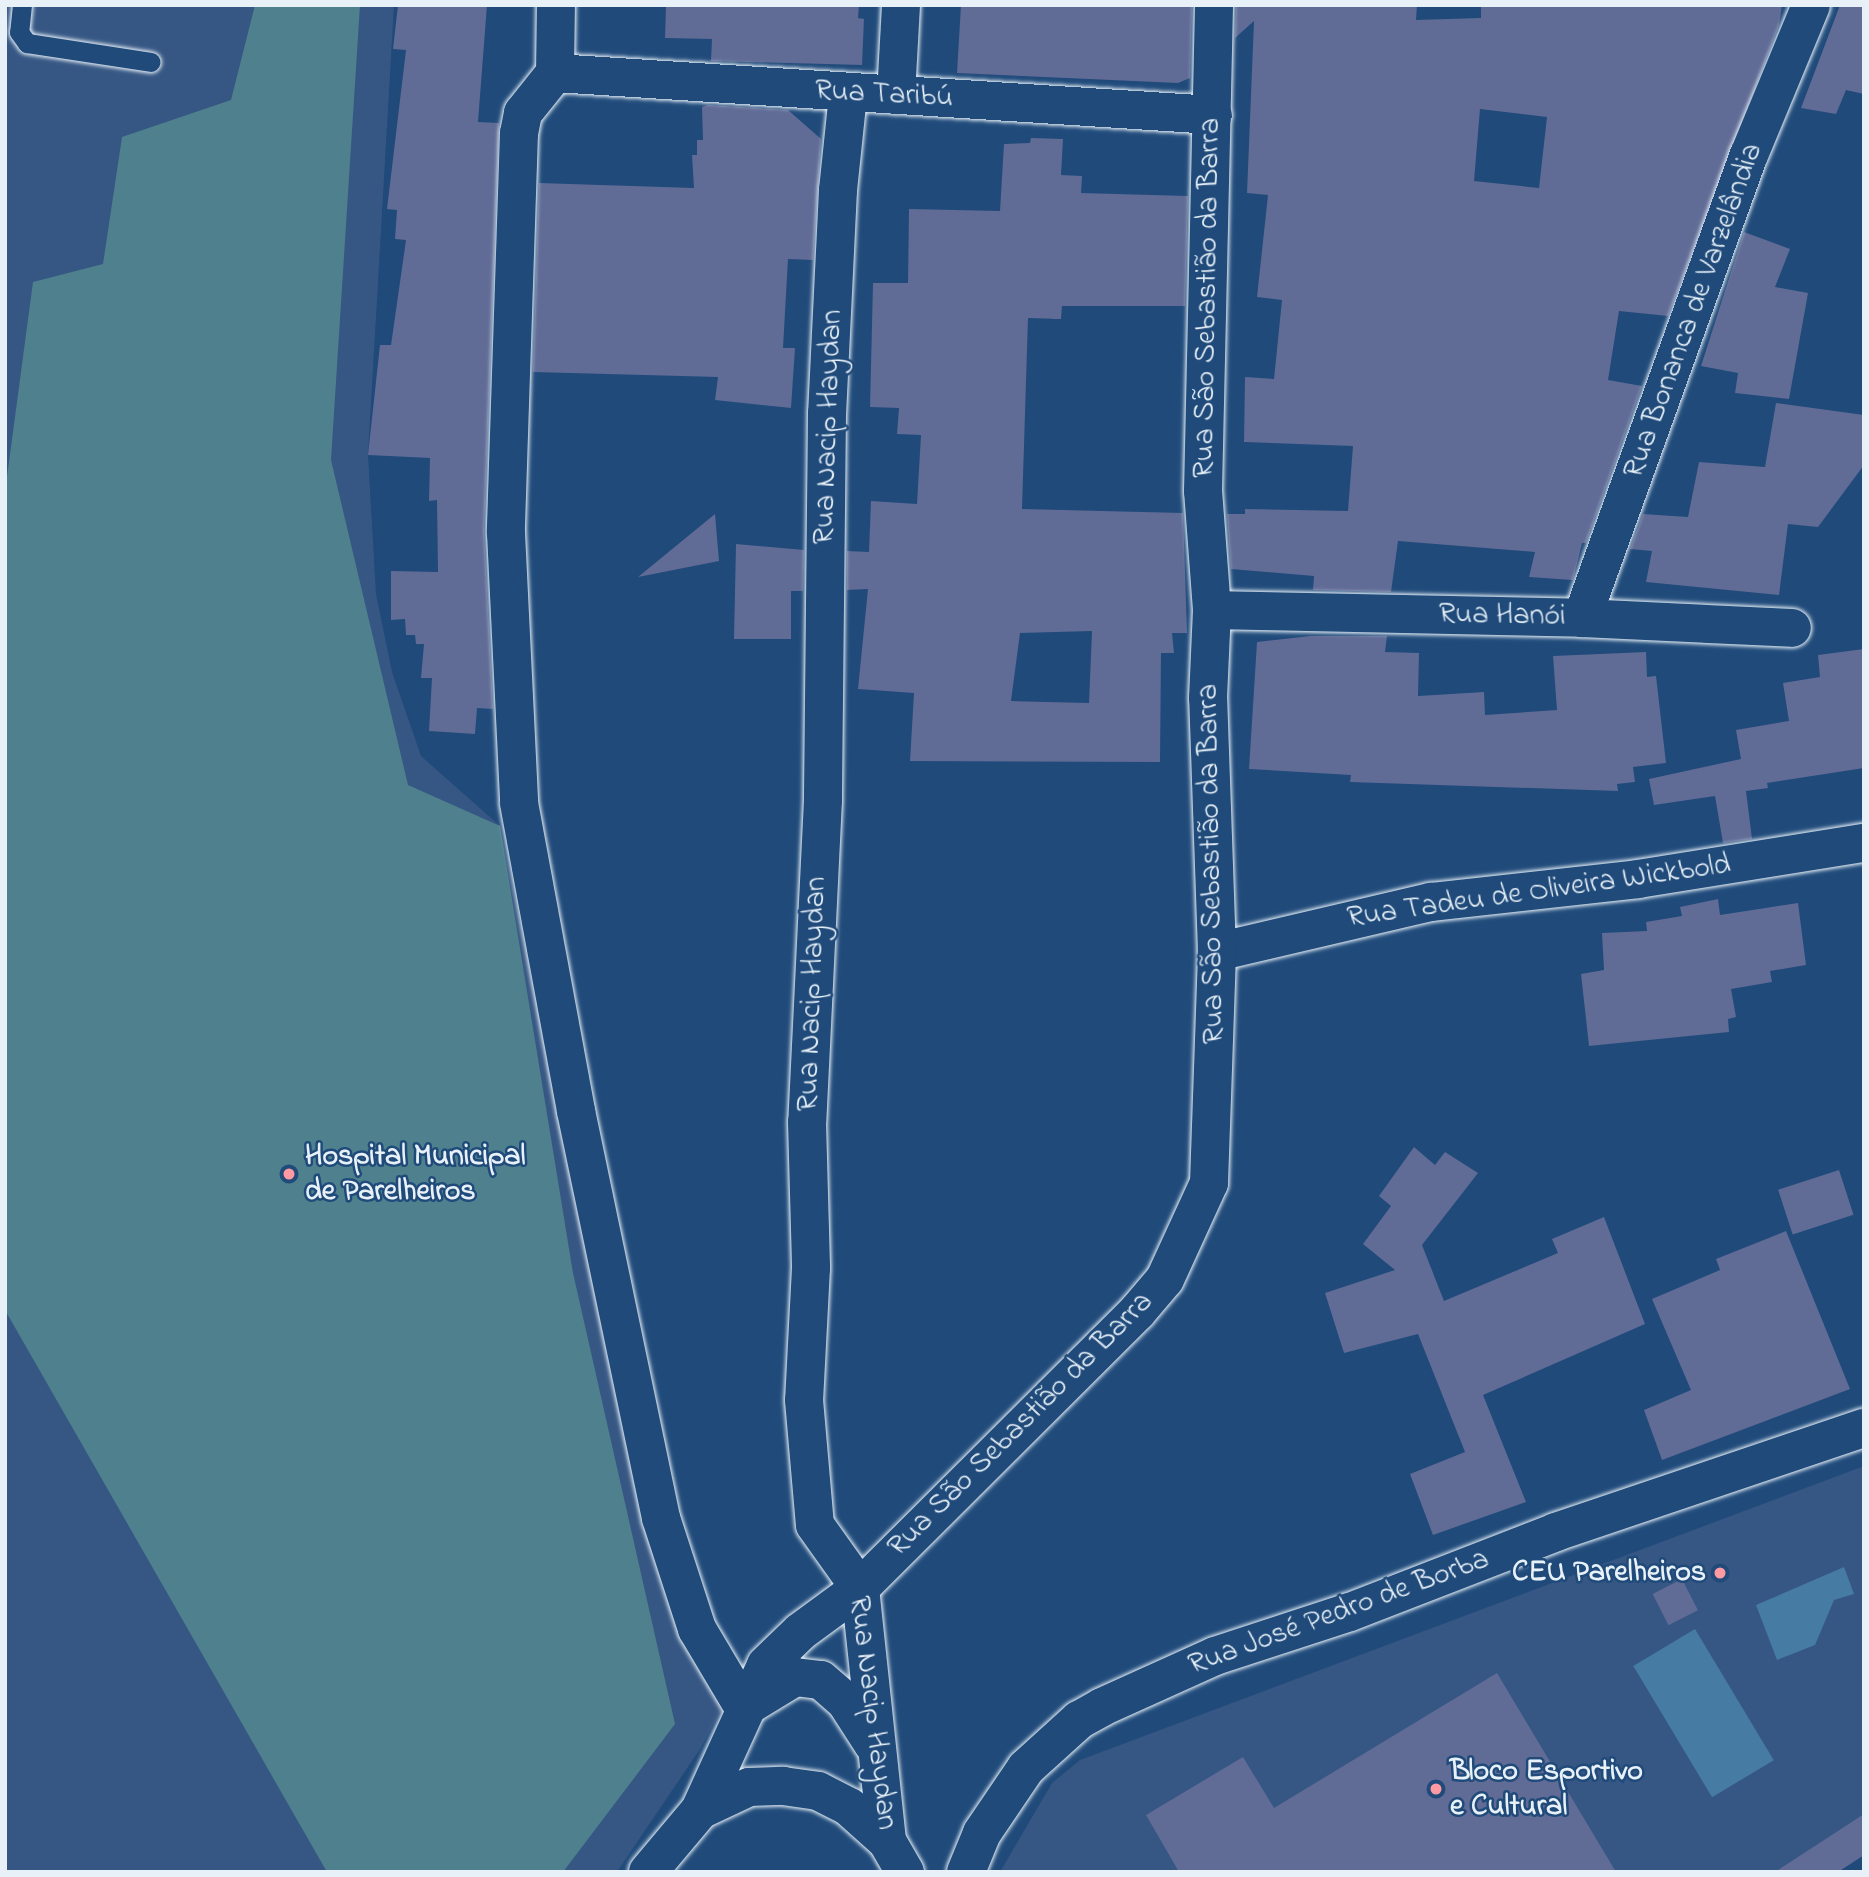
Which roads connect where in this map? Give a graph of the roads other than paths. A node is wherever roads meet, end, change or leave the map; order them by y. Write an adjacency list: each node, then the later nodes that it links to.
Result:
1 (22, 5): 6 (lane)
2 (556, 5): 7 (street)
3 (901, 5): 9 (street)
4 (1214, 5): 10 (street, Rua São Sebastião da Barra)
5 (1811, 5): 12 (street, Rua Bonanca de Varzelândia)
6 (151, 62)
7 (555, 73): 8 (street, Rua Taribú); 18 (street)
8 (848, 95): 9 (street, Rua Taribú); 17 (street, Rua Nacip Haydan)
9 (896, 95): 10 (street, Rua Taribú)
10 (1213, 115): 11 (street, Rua São Sebastião da Barra)
11 (1212, 610): 12 (street, Rua Hanói); 15 (street, Rua São Sebastião da Barra)
12 (1582, 618): 13 (street, Rua Hanói)
13 (1792, 628)
14 (1864, 843): 15 (street, Rua Tadeu de Oliveira Wickbold)
15 (1217, 952): 17 (street, Rua São Sebastião da Barra)
16 (1864, 1428): 23 (street, Rua José Pedro de Borba)
17 (860, 1588): 18 (street, Rua São Sebastião da Barra); 19 (street, Rua Nacip Haydan)
18 (744, 1708): 19 (street); 20 (street, Rua São Sebastião da Barra)
19 (873, 1744): 21 (street, Rua Nacip Haydan)
20 (700, 1810): 21 (street); 22 (street)
21 (896, 1856)
22 (648, 1872)
23 (966, 1872)

